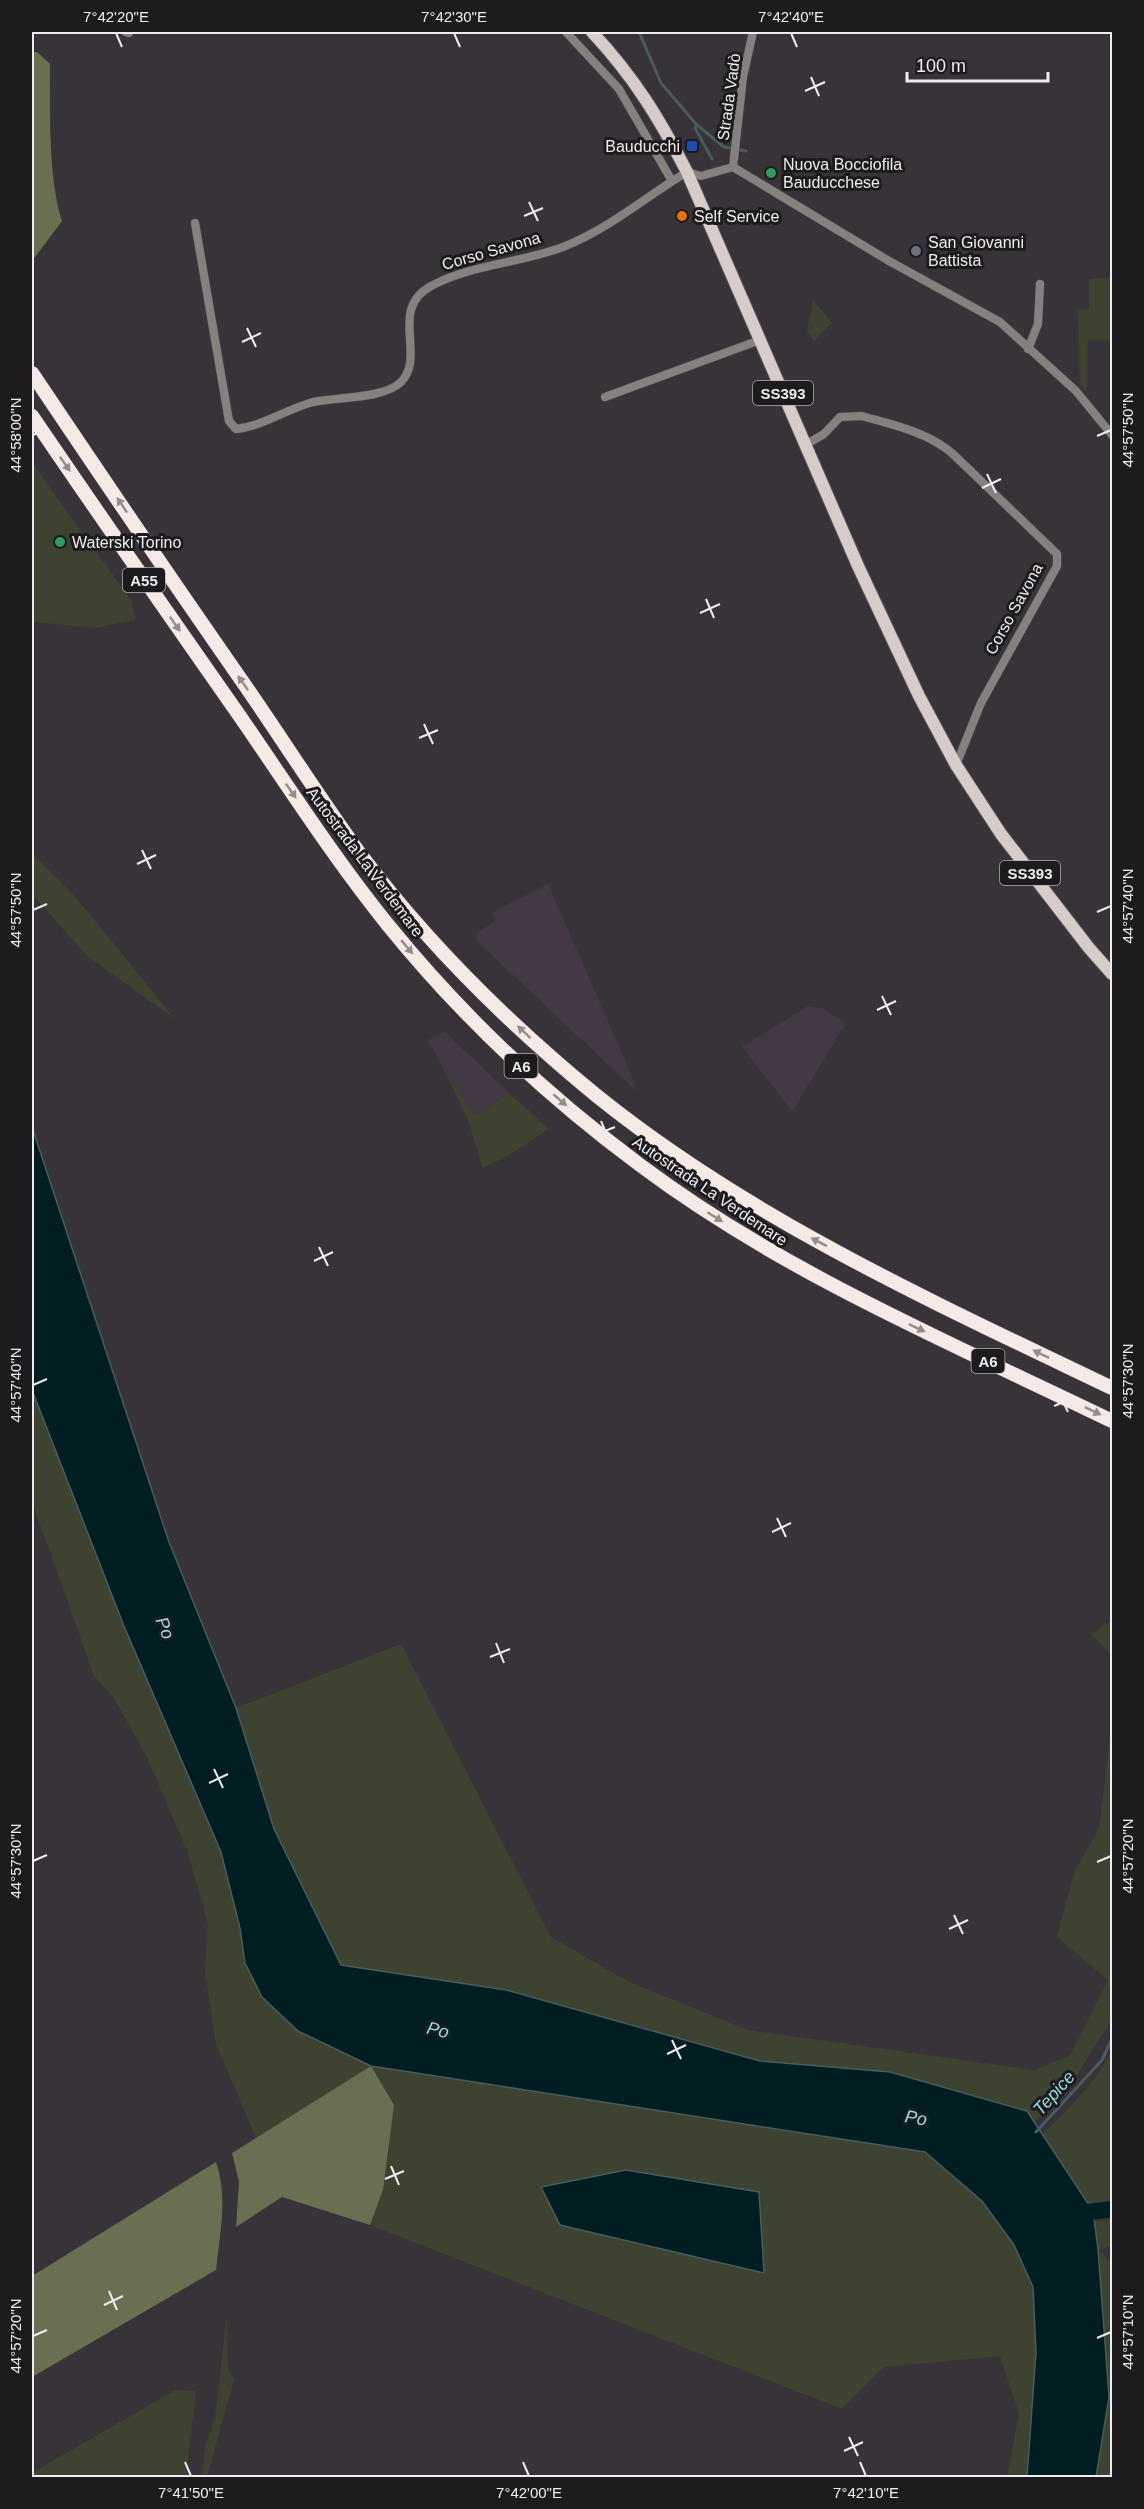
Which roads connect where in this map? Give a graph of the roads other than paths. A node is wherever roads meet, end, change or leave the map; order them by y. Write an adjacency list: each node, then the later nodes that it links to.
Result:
1 (566, 32): 6 (street)
2 (592, 32): 5 (main road, SS393)
3 (753, 32): 4 (street, Strada Vadò)
4 (733, 167): 5 (street); 10 (street)
5 (687, 172): 6 (street, Corso Savona); 9 (main road, SS393)
6 (672, 181): 7 (street, Corso Savona)
7 (195, 223)
8 (1040, 284): 10 (street)
9 (760, 340): 12 (street); 15 (main road, SS393)
10 (1028, 349): 14 (street)
11 (32, 373): 16 (highway, A55, one-way to 11)
12 (606, 398)
13 (32, 416): 17 (highway, A55, one-way to 17)
14 (1113, 435)
15 (805, 445): 18 (main road, SS393); 18 (street, Corso Savona)
16 (277, 732): 20 (highway, Autostrada La Verdemare / A6, one-way to 16)
17 (258, 743): 21 (highway, Autostrada La Verdemare / A6, one-way to 21)
18 (956, 765): 19 (main road, SS393)
19 (1113, 975)
20 (1113, 1388)
21 (1113, 1421)

